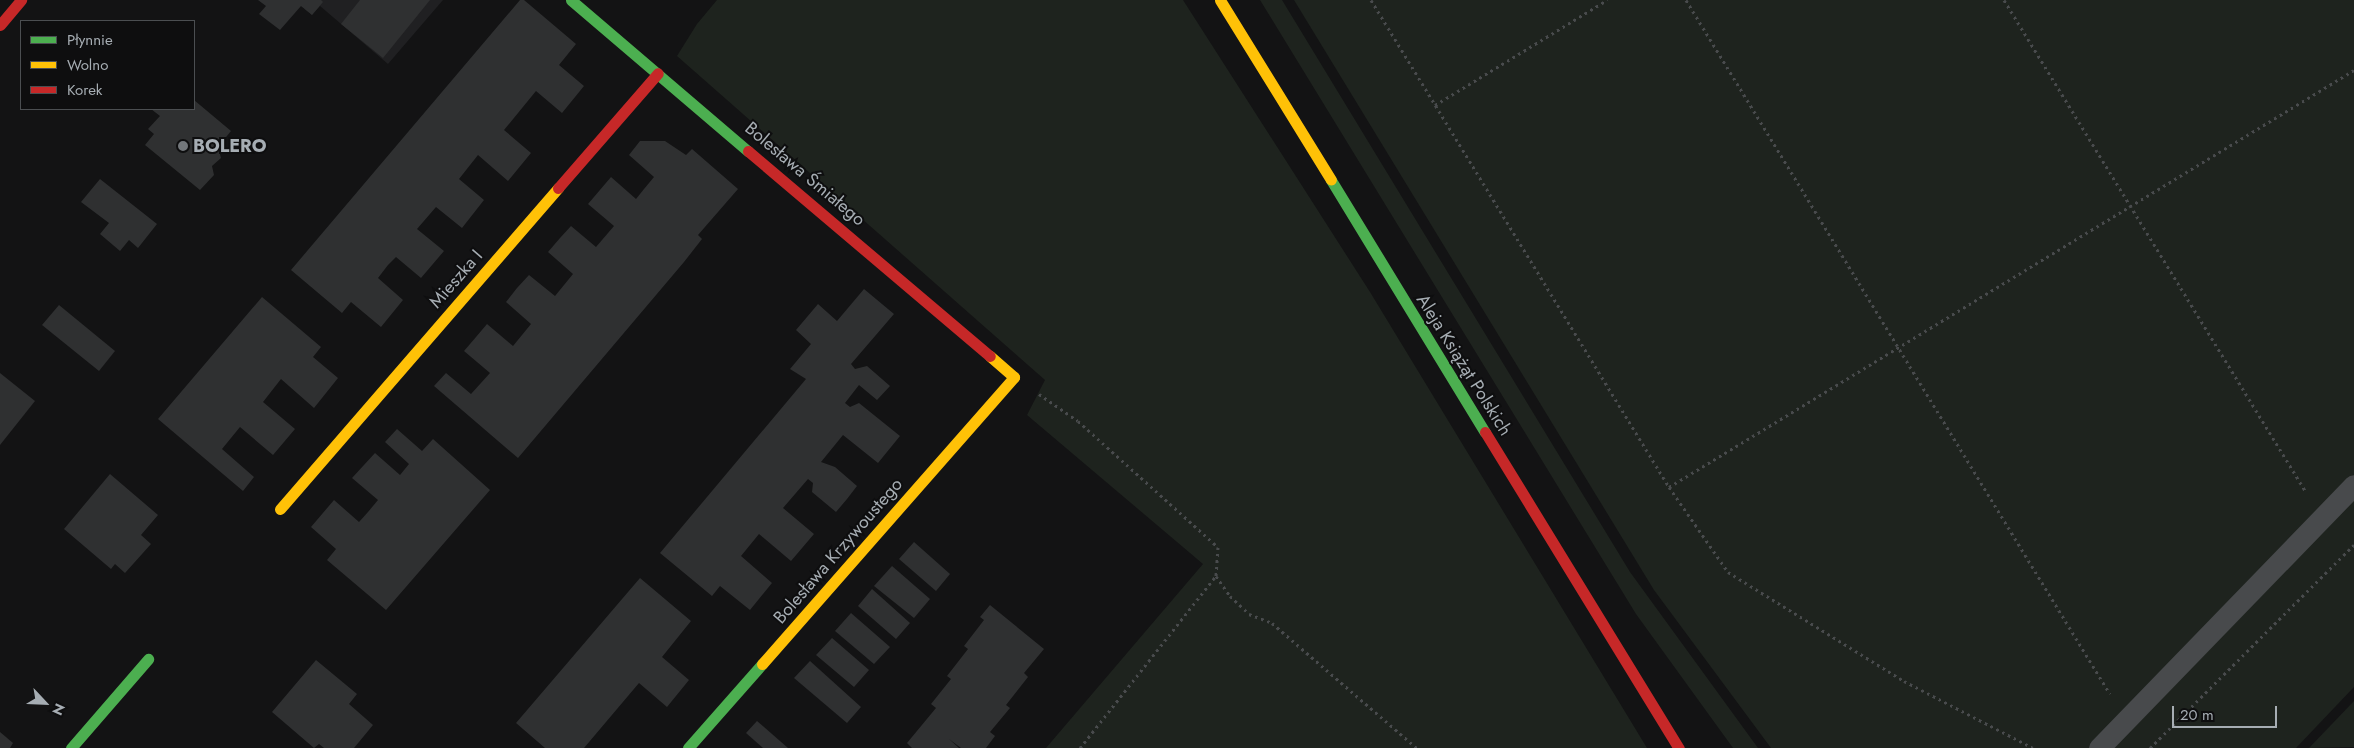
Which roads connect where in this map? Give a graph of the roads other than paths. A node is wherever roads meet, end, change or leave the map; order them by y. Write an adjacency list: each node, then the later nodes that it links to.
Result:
1 (22, 0): 4 (street)
2 (572, 0): 5 (street, Bolesława Śmiałego)
3 (1220, 0): 12 (street, Aleja Książąt Polskich)
4 (0, 25)
5 (658, 73): 6 (street, Bolesława Śmiałego); 8 (street, Mieszka I)
6 (1014, 377): 11 (street, Bolesława Krzywoustego)
7 (2354, 485): 13 (lane)
8 (280, 509)
9 (148, 659): 10 (street)
10 (71, 748)
11 (688, 748)
12 (1679, 748)
13 (2100, 748)

